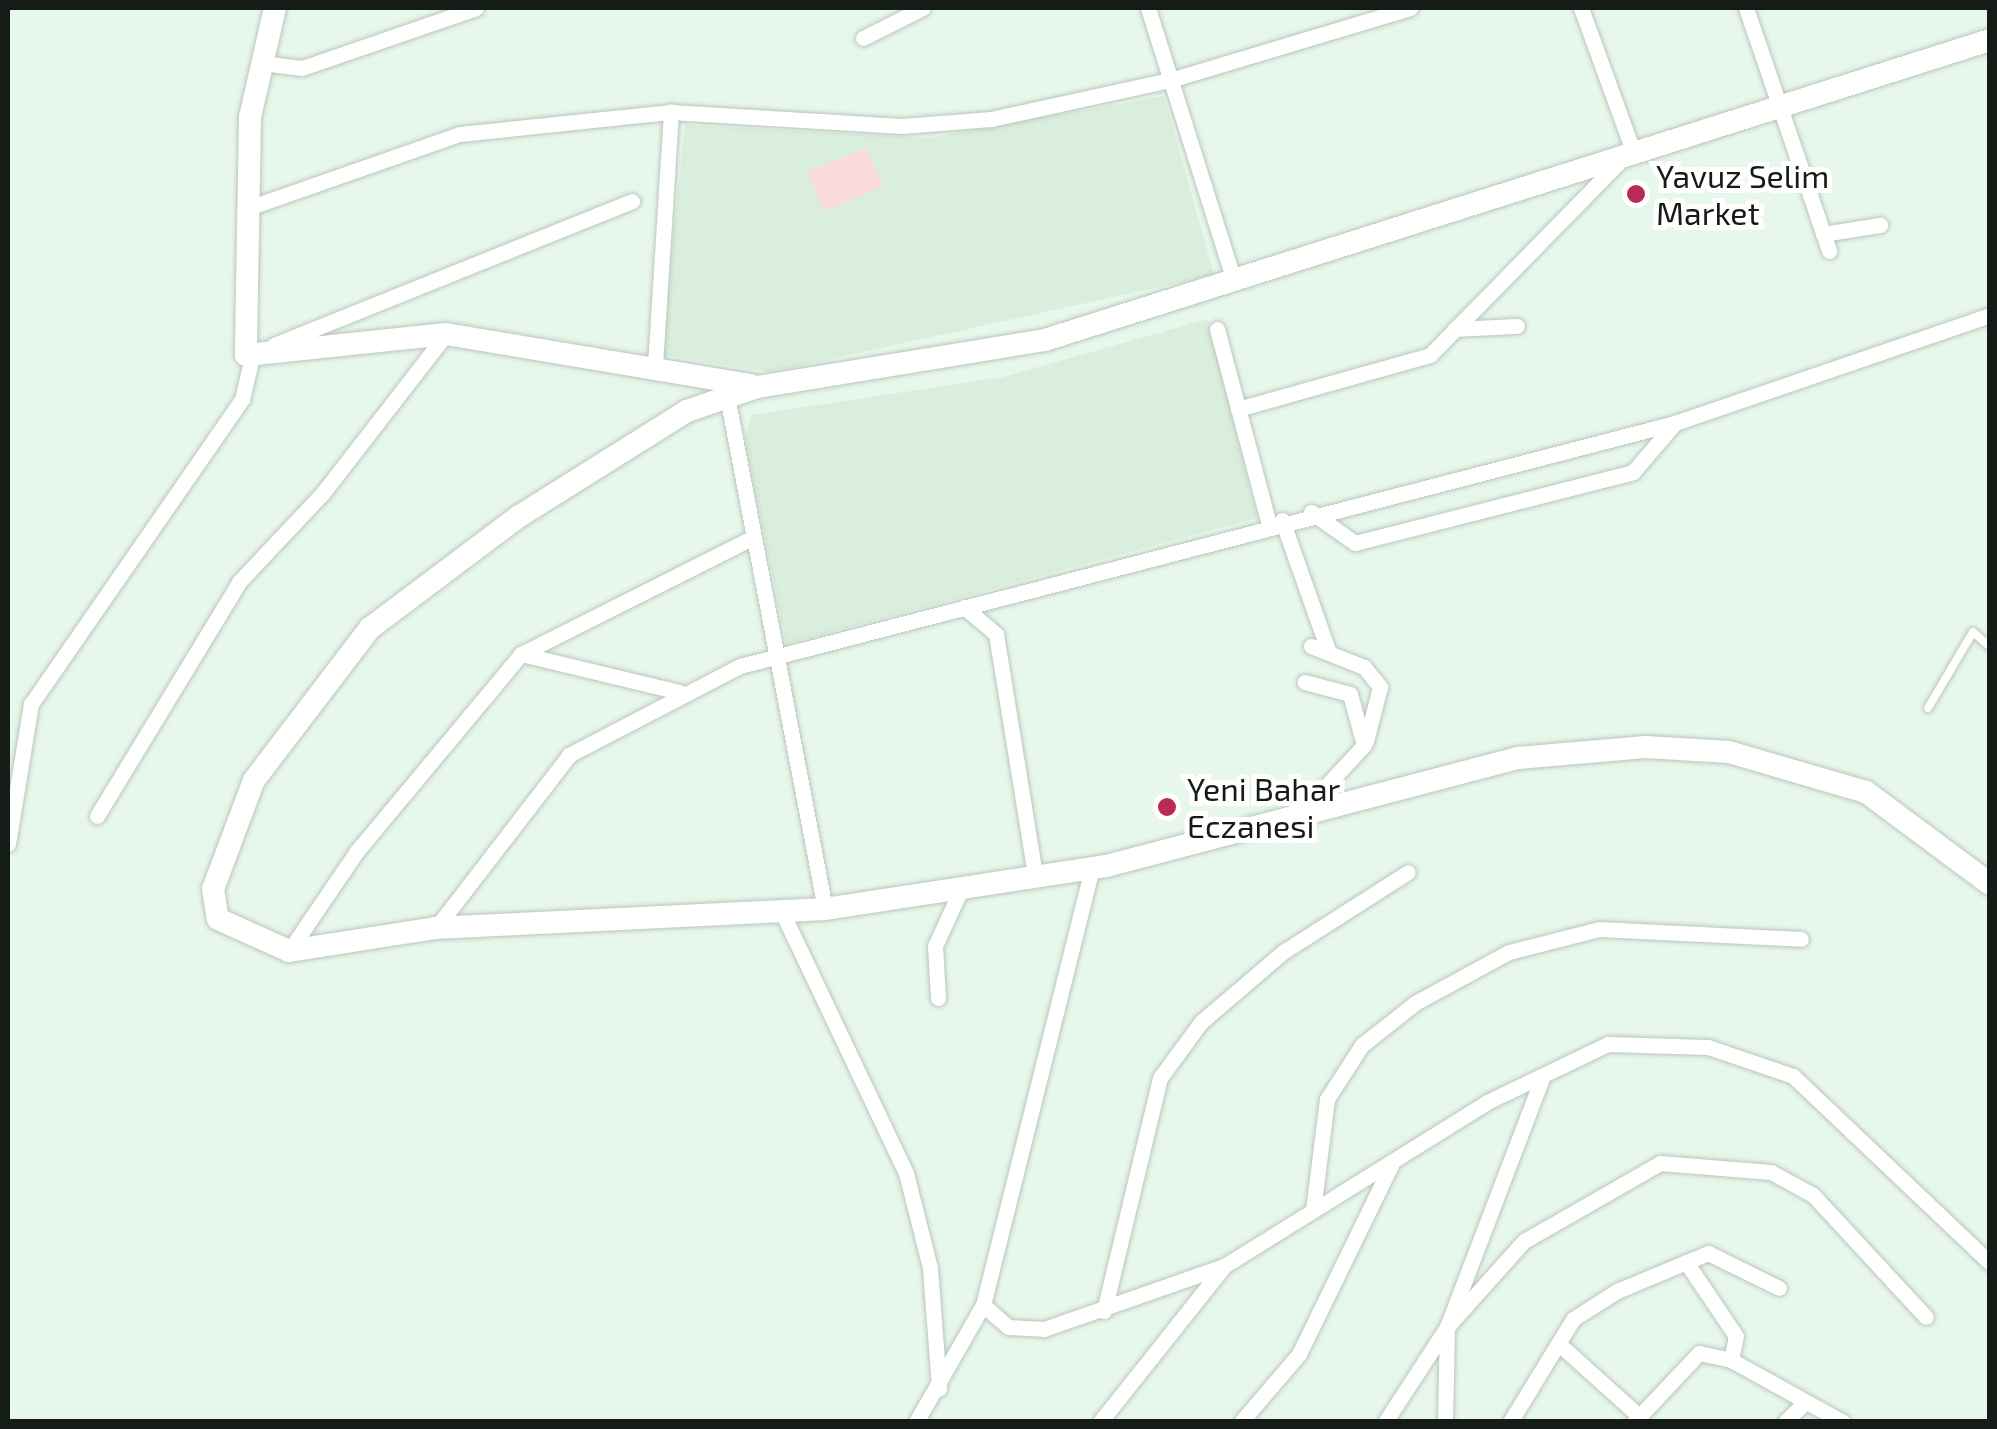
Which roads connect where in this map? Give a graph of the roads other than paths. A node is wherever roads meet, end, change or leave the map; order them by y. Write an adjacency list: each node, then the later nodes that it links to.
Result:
1 (275, 8): 10 (street)
2 (476, 8): 10 (street)
3 (923, 8): 8 (street)
4 (1148, 8): 11 (street)
5 (1410, 8): 11 (street)
6 (1582, 8): 14 (street)
7 (1746, 8): 12 (street)
8 (863, 38)
9 (1990, 40): 12 (street)
10 (262, 63): 16 (street)
11 (1170, 80): 13 (street); 20 (street)
12 (1780, 109): 14 (street); 18 (street)
13 (671, 112): 16 (street); 27 (street)
14 (1626, 158): 20 (street); 24 (street)
15 (632, 202): 26 (street)
16 (251, 207): 26 (street)
17 (1880, 225): 18 (street)
18 (1822, 234): 19 (street)
19 (1828, 251)
20 (1234, 281): 28 (street)
21 (1990, 315): 31 (street)
22 (1517, 326): 24 (street)
23 (1217, 329): 30 (street)
24 (1455, 329): 30 (street)
25 (446, 334): 26 (street); 27 (street); 45 (street)
26 (246, 356): 47 (street)
27 (655, 366): 28 (street)
28 (757, 386): 29 (street)
29 (727, 396): 34 (street); 57 (street)
30 (1238, 409): 33 (street)
31 (1675, 424): 32 (street); 32 (street)
32 (1311, 512): 33 (street)
33 (1276, 522): 35 (street); 38 (street)
34 (752, 538): 39 (street); 40 (street)
35 (964, 607): 40 (street); 50 (street)
36 (1310, 646): 38 (street)
37 (1990, 648): 43 (lane)
38 (1329, 652): 44 (street)
39 (521, 654): 42 (street); 57 (street)
40 (774, 658): 42 (street); 53 (street)
41 (1305, 682): 44 (street)
42 (680, 692): 55 (street)
43 (1928, 708)
44 (1364, 745): 46 (street)
45 (97, 816)
46 (1292, 822): 48 (street); 51 (street)
47 (8, 844)
48 (1092, 868): 50 (street); 66 (street)
49 (1408, 872): 67 (street)
50 (1035, 875): 52 (street)
51 (1990, 884)
52 (962, 887): 53 (street); 58 (street)
53 (825, 909): 54 (street)
54 (782, 912): 55 (street); 72 (street)
55 (436, 928): 57 (street)
56 (1801, 940): 61 (street)
57 (289, 951)
58 (938, 998)
59 (1540, 1081): 60 (street); 63 (street); 69 (street)
60 (1391, 1164): 61 (street); 77 (street)
61 (1313, 1210): 64 (street)
62 (1686, 1262): 65 (street); 70 (street); 71 (street)
63 (1990, 1263)
64 (1224, 1266): 67 (street); 76 (street)
65 (1779, 1288)
66 (983, 1305): 67 (street); 72 (street)
67 (1104, 1311)
68 (1926, 1317): 69 (street)
69 (1447, 1327): 78 (street); 79 (street)
70 (1559, 1344): 74 (street); 80 (street)
71 (1731, 1360): 73 (street); 74 (street)
72 (939, 1389): 75 (street)
73 (1804, 1403): 81 (street); 82 (street)
74 (1637, 1419)
75 (916, 1422)
76 (1100, 1422)
77 (1241, 1422)
78 (1385, 1422)
79 (1445, 1422)
80 (1510, 1422)
81 (1786, 1422)
82 (1843, 1422)

